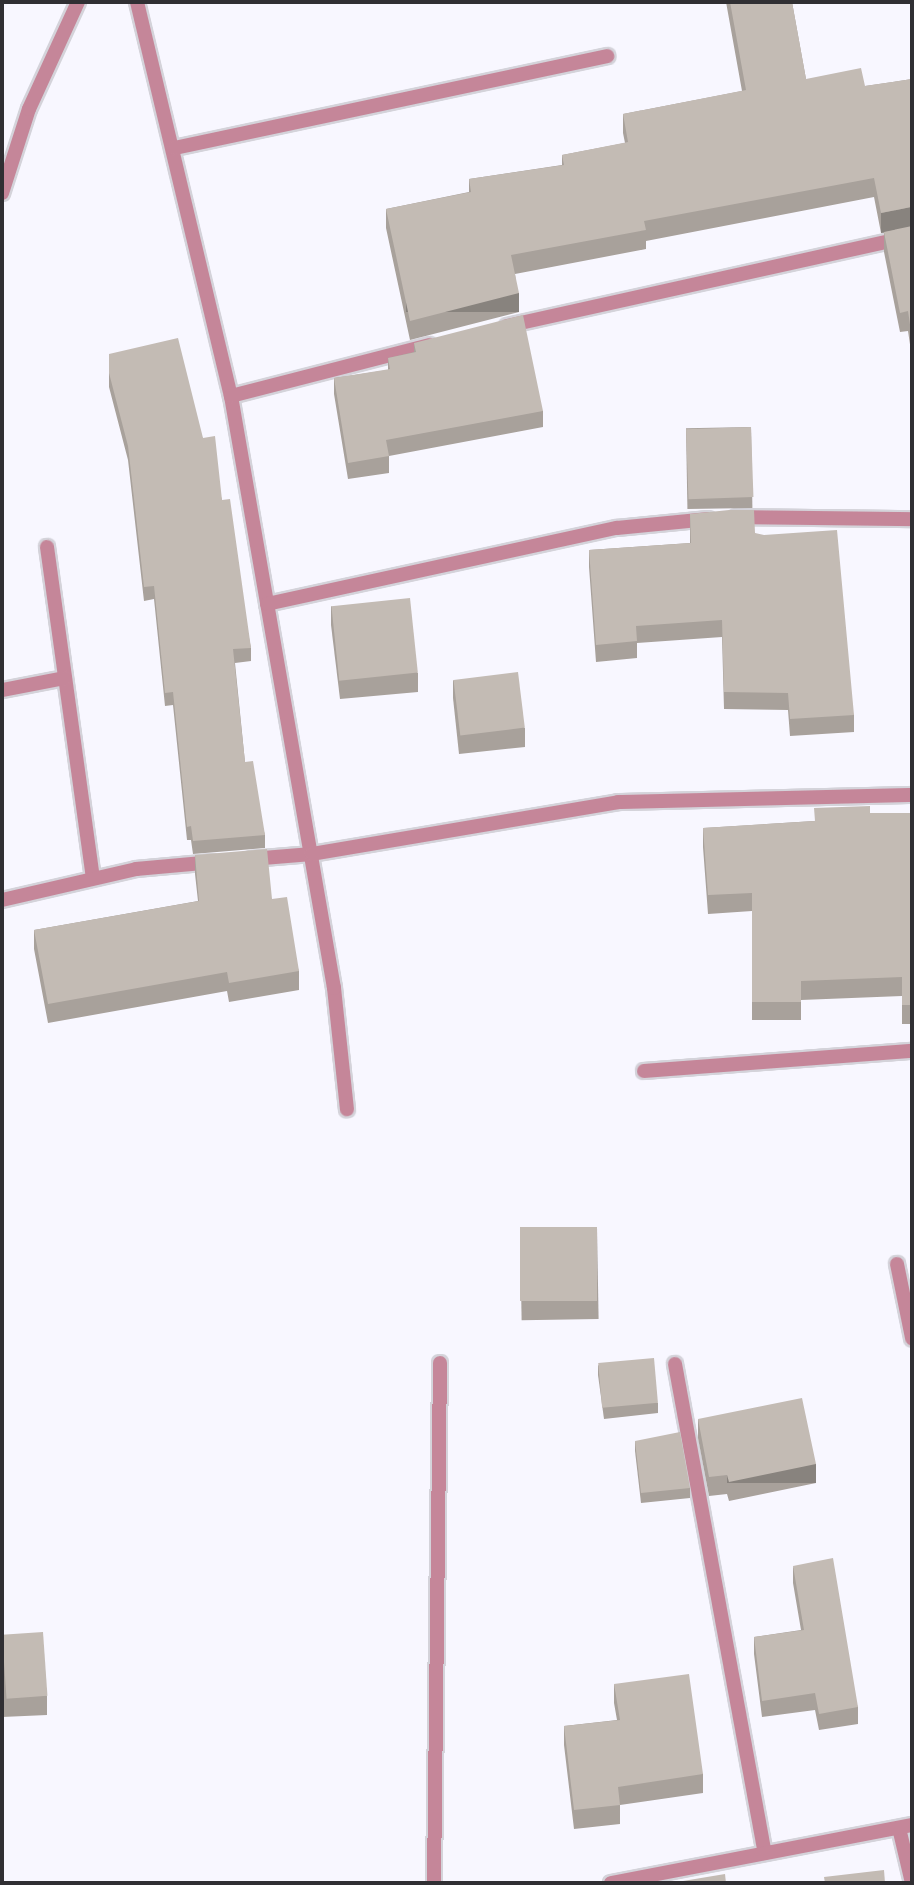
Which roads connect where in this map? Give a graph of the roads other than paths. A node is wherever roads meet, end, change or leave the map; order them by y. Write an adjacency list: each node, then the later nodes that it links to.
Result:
1 (78, 2): 5 (street)
2 (137, 2): 4 (street)
3 (607, 56): 4 (street)
4 (174, 148): 9 (street)
5 (2, 193)
6 (912, 236): 7 (street)
7 (492, 329)
8 (440, 343): 9 (street)
9 (231, 396): 12 (street)
10 (912, 519): 12 (street)
11 (47, 547): 13 (street)
12 (267, 604): 16 (street)
13 (65, 678): 14 (street); 17 (street)
14 (2, 690)
15 (912, 795): 16 (street)
16 (312, 853): 17 (street); 21 (street)
17 (93, 878): 18 (street)
18 (2, 900)
19 (912, 1051): 20 (street)
20 (644, 1071)
21 (347, 1109)
22 (897, 1264): 23 (street)
23 (912, 1338)
24 (440, 1363): 28 (street)
25 (675, 1364): 27 (street)
26 (906, 1826): 27 (street); 30 (street)
27 (765, 1853): 29 (street)
28 (434, 1883)
29 (611, 1883)
30 (912, 1883)

